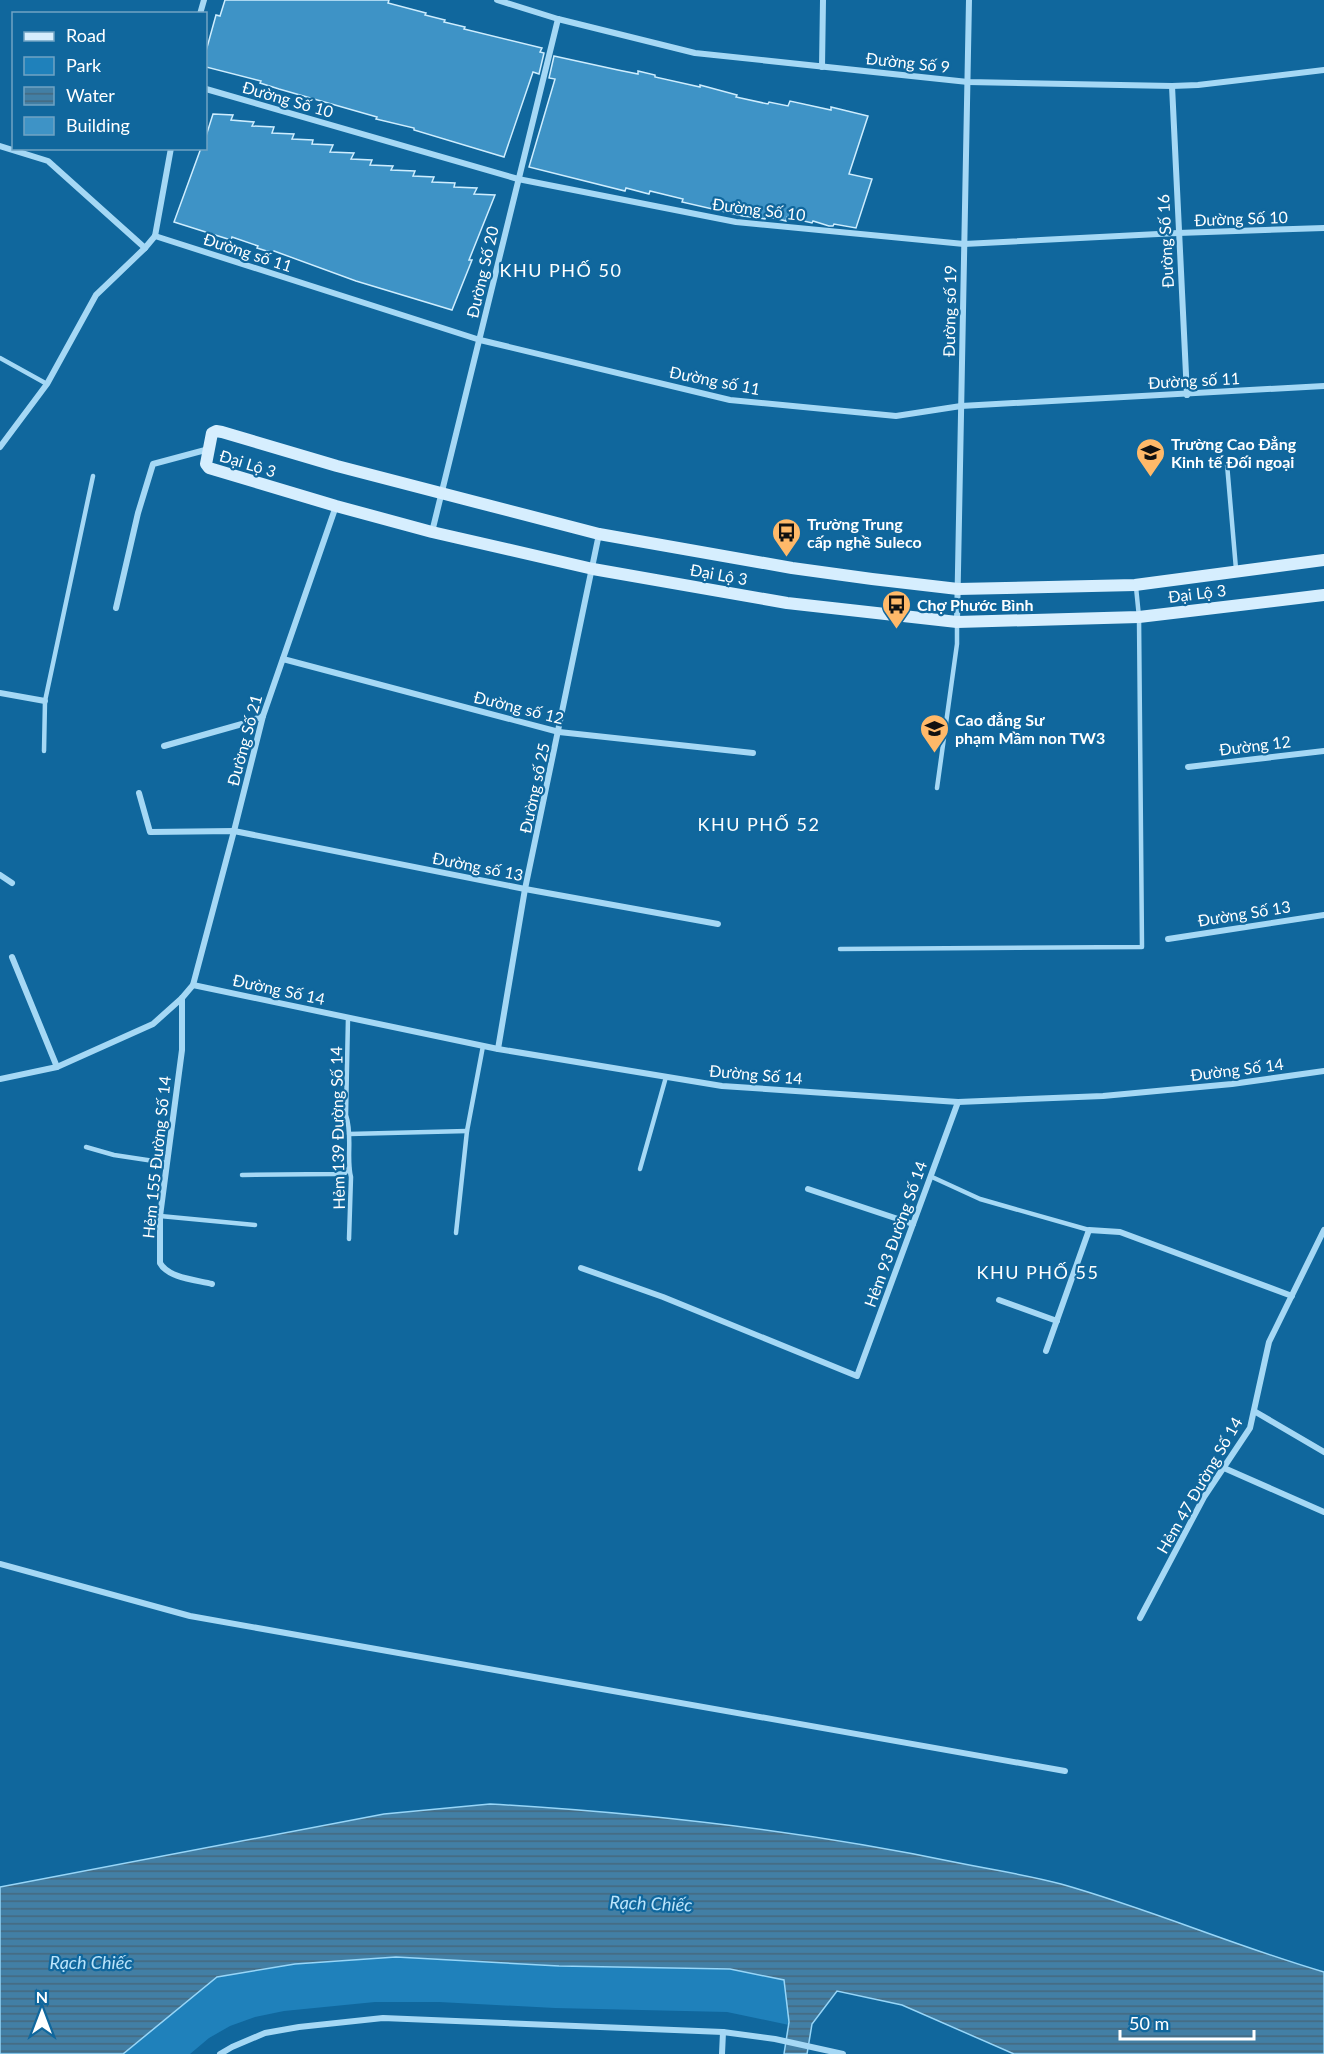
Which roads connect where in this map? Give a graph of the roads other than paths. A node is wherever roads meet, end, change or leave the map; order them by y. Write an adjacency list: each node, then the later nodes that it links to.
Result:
1 (497, 0): 4 (street, Đường Số 9)
2 (823, 0): 5 (street)
3 (969, 0): 7 (street, Đường số 19)
4 (558, 19): 5 (street, Đường Số 9); 12 (street, Đường Số 20)
5 (822, 67): 7 (street, Đường Số 9)
6 (1324, 70): 8 (street, Đường Số 9)
7 (968, 82): 8 (street, Đường Số 9); 16 (street, Đường số 19)
8 (1172, 86): 14 (street, Đường Số 16)
9 (207, 89): 12 (street, Đường Số 10)
10 (13, 150): 17 (street)
11 (171, 150): 15 (street)
12 (518, 179): 16 (street, Đường Số 10); 18 (street, Đường Số 20)
13 (1324, 228): 14 (street, Đường Số 10)
14 (1178, 233): 16 (street, Đường Số 10); 22 (street, Đường Số 16)
15 (155, 236): 17 (street); 18 (street, Đường số 11)
16 (964, 244): 23 (street, Đường số 19)
17 (145, 248): 20 (street)
18 (480, 340): 23 (street, Đường số 11); 28 (street, Đường Số 20)
19 (0, 358): 20 (lane)
20 (47, 384): 24 (street)
21 (1324, 386): 22 (street, Đường số 11)
22 (1187, 394): 23 (street, Đường số 11)
23 (961, 406): 36 (street, Đường số 19)
24 (0, 447)
25 (209, 448): 28 (street, Đại Lộ 3); 29 (street, Đại Lộ 3); 38 (street)
26 (1227, 464): 34 (lane)
27 (93, 476): 43 (lane)
28 (440, 494): 30 (street, Đường Số 20); 31 (street, Đại Lộ 3)
29 (336, 507): 30 (street, Đại Lộ 3); 41 (street, Đường Số 21)
30 (432, 531): 33 (street, Đại Lộ 3)
31 (599, 534): 33 (street, Đường số 25); 36 (street, Đại Lộ 3)
32 (1324, 560): 34 (street, Đại Lộ 3)
33 (593, 569): 40 (street, Đại Lộ 3); 45 (street, Đường số 25)
34 (1236, 572): 35 (street, Đại Lộ 3)
35 (1136, 585): 36 (street, Đại Lộ 3); 39 (lane)
36 (958, 589): 40 (street, Đường số 19)
37 (1324, 595): 39 (street, Đại Lộ 3)
38 (116, 608)
39 (1139, 617): 40 (street, Đại Lộ 3); 60 (lane)
40 (957, 622): 51 (lane)
41 (283, 659): 44 (street, Đường Số 21); 45 (street, Đường số 12)
42 (0, 693): 43 (street)
43 (45, 701): 47 (lane)
44 (263, 716): 46 (street); 53 (street, Đường Số 21)
45 (560, 732): 49 (street, Đường số 12); 56 (street, Đường số 25)
46 (164, 746)
47 (44, 751)
48 (1324, 751): 50 (street, Đường 12)
49 (753, 753)
50 (1188, 767)
51 (937, 788)
52 (139, 793): 53 (street, Đường số 13)
53 (234, 831): 56 (street, Đường số 13); 62 (street, Đường Số 21)
54 (0, 875): 55 (street)
55 (12, 883)
56 (525, 889): 58 (street, Đường số 13); 66 (street, Đường số 25)
57 (1324, 915): 59 (street, Đường Số 13)
58 (718, 924)
59 (1168, 939)
60 (840, 950)
61 (12, 957): 67 (street)
62 (192, 985): 63 (street); 64 (street, Đường Số 14)
63 (182, 998): 67 (street); 75 (street, Hẻm 155 Đường Số 14)
64 (348, 1018): 65 (street, Đường Số 14); 73 (lane, Hẻm 139 Đường Số 14)
65 (483, 1046): 66 (street, Đường Số 14); 72 (lane)
66 (498, 1049): 69 (street, Đường Số 14)
67 (57, 1067): 70 (street)
68 (1324, 1071): 71 (street, Đường Số 14)
69 (666, 1077): 71 (street, Đường Số 14); 77 (lane)
70 (0, 1079)
71 (958, 1102): 79 (street, Hẻm 93 Đường Số 14)
72 (467, 1131): 73 (lane); 86 (lane)
73 (349, 1134): 76 (lane, Hẻm 139 Đường Số 14)
74 (86, 1147): 75 (lane)
75 (167, 1163): 81 (street, Hẻm 155 Đường Số 14)
76 (349, 1168): 78 (lane); 87 (lane, Hẻm 139 Đường Số 14)
77 (640, 1169)
78 (242, 1175)
79 (932, 1177): 82 (street, Hẻm 93 Đường Số 14); 84 (lane)
80 (808, 1189): 82 (street)
81 (160, 1216): 83 (lane); 89 (street, Hẻm 155 Đường Số 14)
82 (913, 1224): 88 (street, Hẻm 93 Đường Số 14)
83 (255, 1225)
84 (1089, 1230): 90 (street); 92 (street)
85 (1324, 1230): 90 (street, Hẻm 47 Đường Số 14)
86 (456, 1233)
87 (349, 1239)
88 (581, 1268)
89 (212, 1284)
90 (1292, 1296): 94 (street, Hẻm 47 Đường Số 14)
91 (999, 1300): 92 (street)
92 (1057, 1321): 93 (street)
93 (1046, 1351)
94 (1254, 1411): 95 (street); 96 (street, Hẻm 47 Đường Số 14)
95 (1324, 1452)
96 (1224, 1468): 97 (street); 99 (street, Hẻm 47 Đường Số 14)
97 (1324, 1512)
98 (0, 1564): 100 (street)
99 (1140, 1618)
100 (1065, 1771)
101 (723, 2032): 102 (street); 103 (street); 104 (street)
102 (220, 2054)
103 (722, 2054)
104 (843, 2054)

